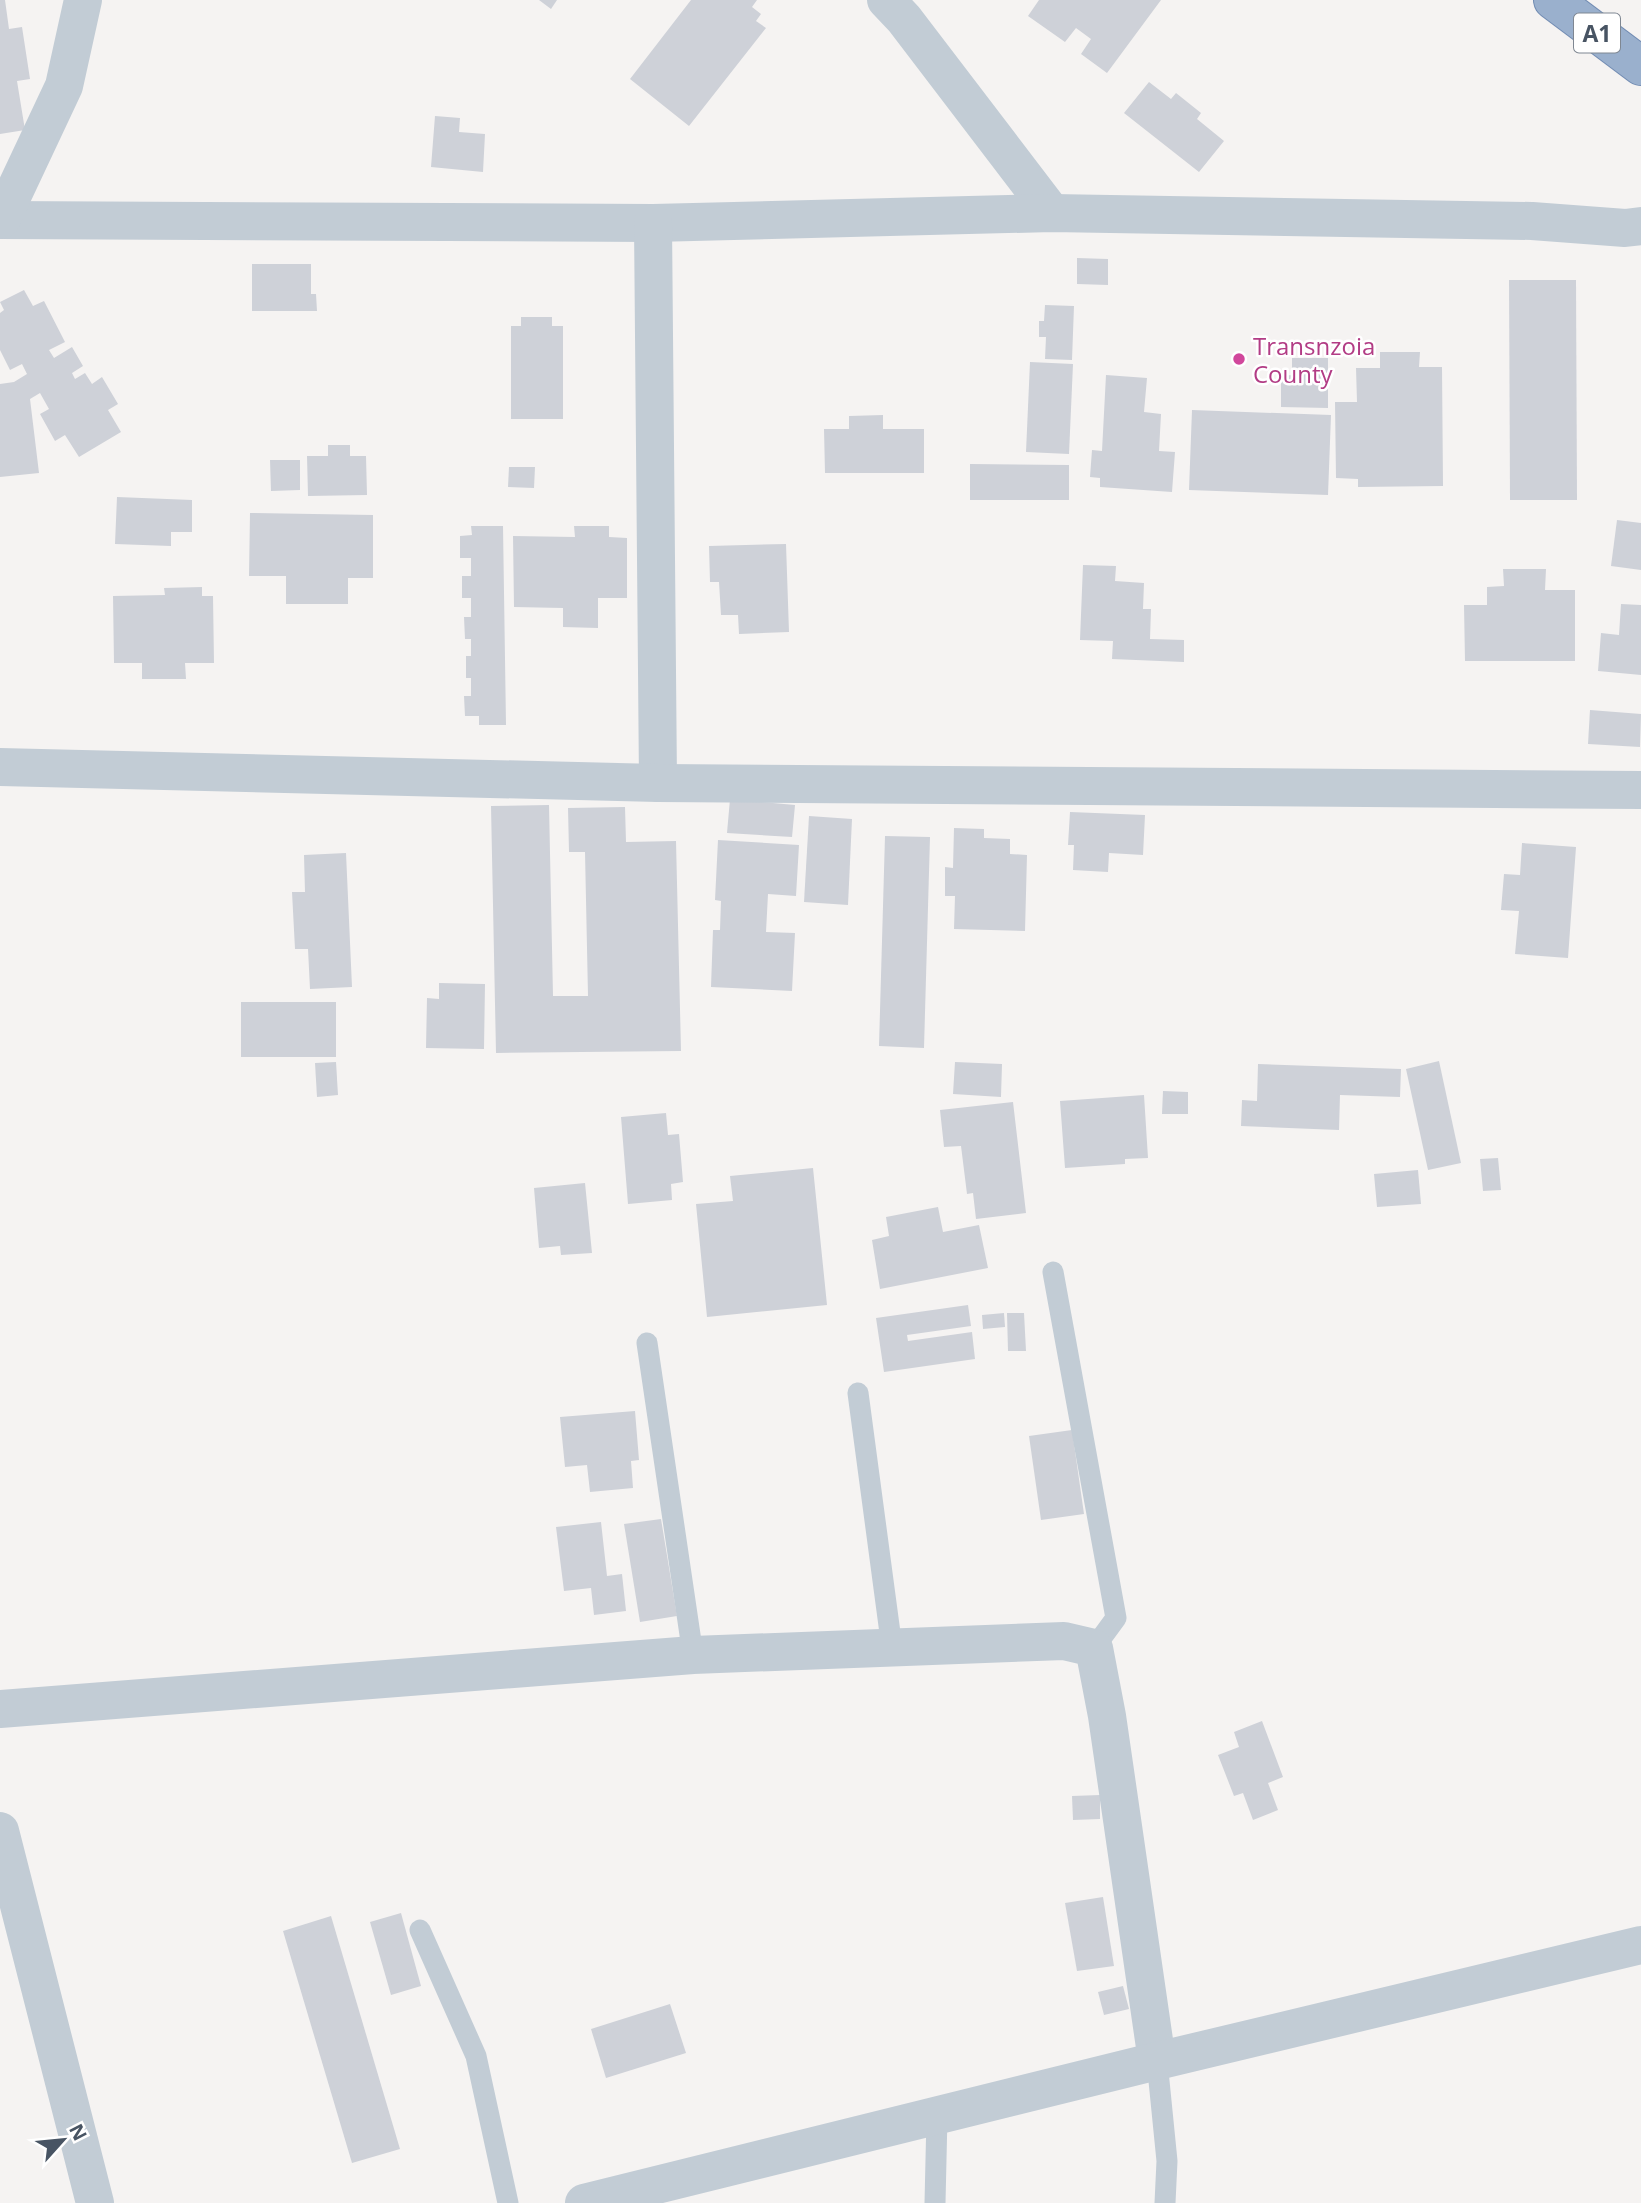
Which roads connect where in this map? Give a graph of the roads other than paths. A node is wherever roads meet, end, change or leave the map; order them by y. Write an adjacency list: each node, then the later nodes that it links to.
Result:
1 (83, 0): 6 (street)
2 (886, 0): 5 (street)
3 (1575, 6): 4 (highway, A1)
4 (1641, 66)
5 (1052, 213): 7 (street); 8 (street)
6 (0, 220): 7 (street)
7 (653, 223): 10 (street)
8 (1641, 226)
9 (0, 767): 10 (street)
10 (658, 783): 11 (street)
11 (1641, 790)
12 (1053, 1272): 16 (lane)
13 (647, 1343): 17 (lane)
14 (858, 1393): 15 (lane)
15 (891, 1648): 16 (street); 17 (street)
16 (1094, 1648): 22 (street)
17 (693, 1655): 18 (street)
18 (0, 1709)
19 (0, 1831): 25 (street)
20 (420, 1930): 26 (lane)
21 (1641, 1945): 22 (street)
22 (1157, 2061): 23 (street); 29 (lane)
23 (937, 2116): 24 (street); 28 (lane)
24 (645, 2195): 27 (street)
25 (95, 2203)
26 (508, 2203)
27 (584, 2203)
28 (935, 2203)
29 (1165, 2203)

